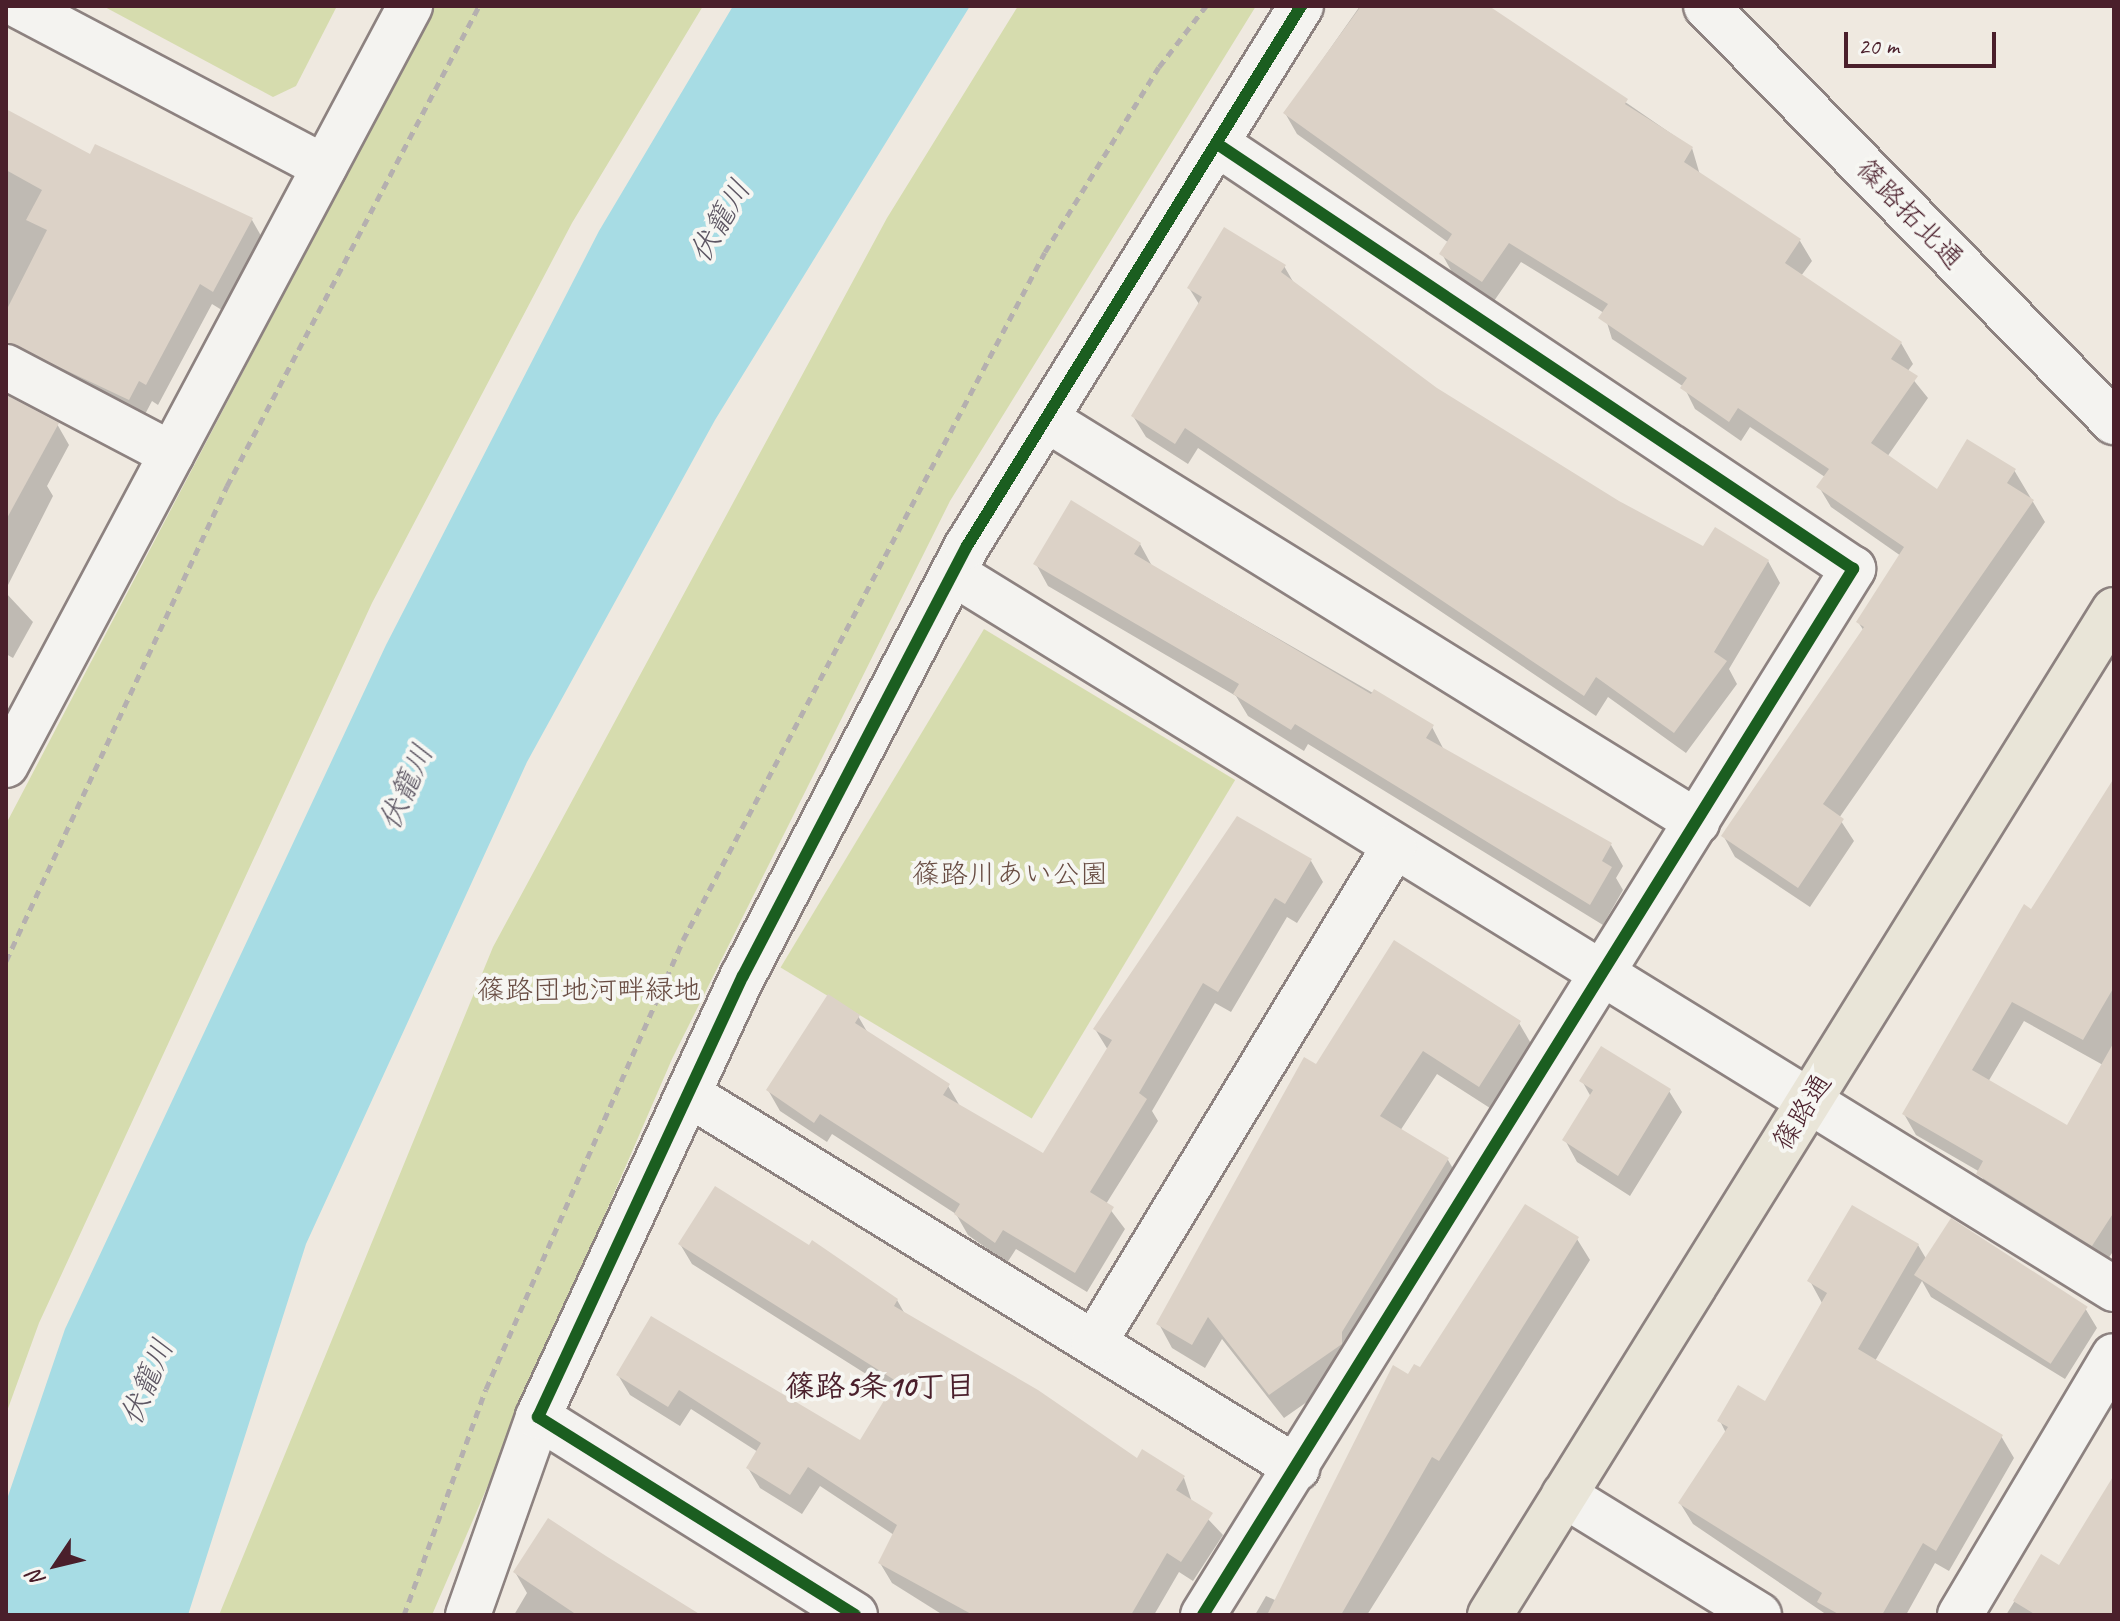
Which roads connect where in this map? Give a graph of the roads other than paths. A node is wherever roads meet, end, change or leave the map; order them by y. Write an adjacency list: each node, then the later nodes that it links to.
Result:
1 (19, 6): 6 (street)
2 (410, 6): 6 (street)
3 (1301, 6): 5 (street)
4 (1706, 6): 9 (street, 篠路拓北通)
5 (1216, 143): 8 (street); 14 (street)
6 (324, 167): 10 (street)
7 (6, 367): 10 (street)
8 (1046, 419): 11 (street); 14 (street)
9 (2114, 422)
10 (172, 454): 13 (street)
11 (953, 573): 15 (street); 17 (street)
12 (2114, 610): 18 (main road, 篠路通)
13 (9, 751)
14 (1697, 822): 16 (street)
15 (1394, 847): 16 (street); 20 (street)
16 (1602, 975): 18 (street); 23 (street)
17 (688, 1094): 20 (street); 22 (street)
18 (1810, 1100): 19 (street); 24 (main road, 篠路通)
19 (2114, 1289)
20 (1094, 1343): 23 (street)
21 (2114, 1356): 30 (street)
22 (538, 1417): 25 (street); 26 (street)
23 (1297, 1468): 27 (street)
24 (1564, 1495): 28 (main road, 篠路通); 29 (street)
25 (468, 1615)
26 (855, 1615)
27 (1203, 1615)
28 (1490, 1615)
29 (1759, 1615)
30 (1960, 1615)

